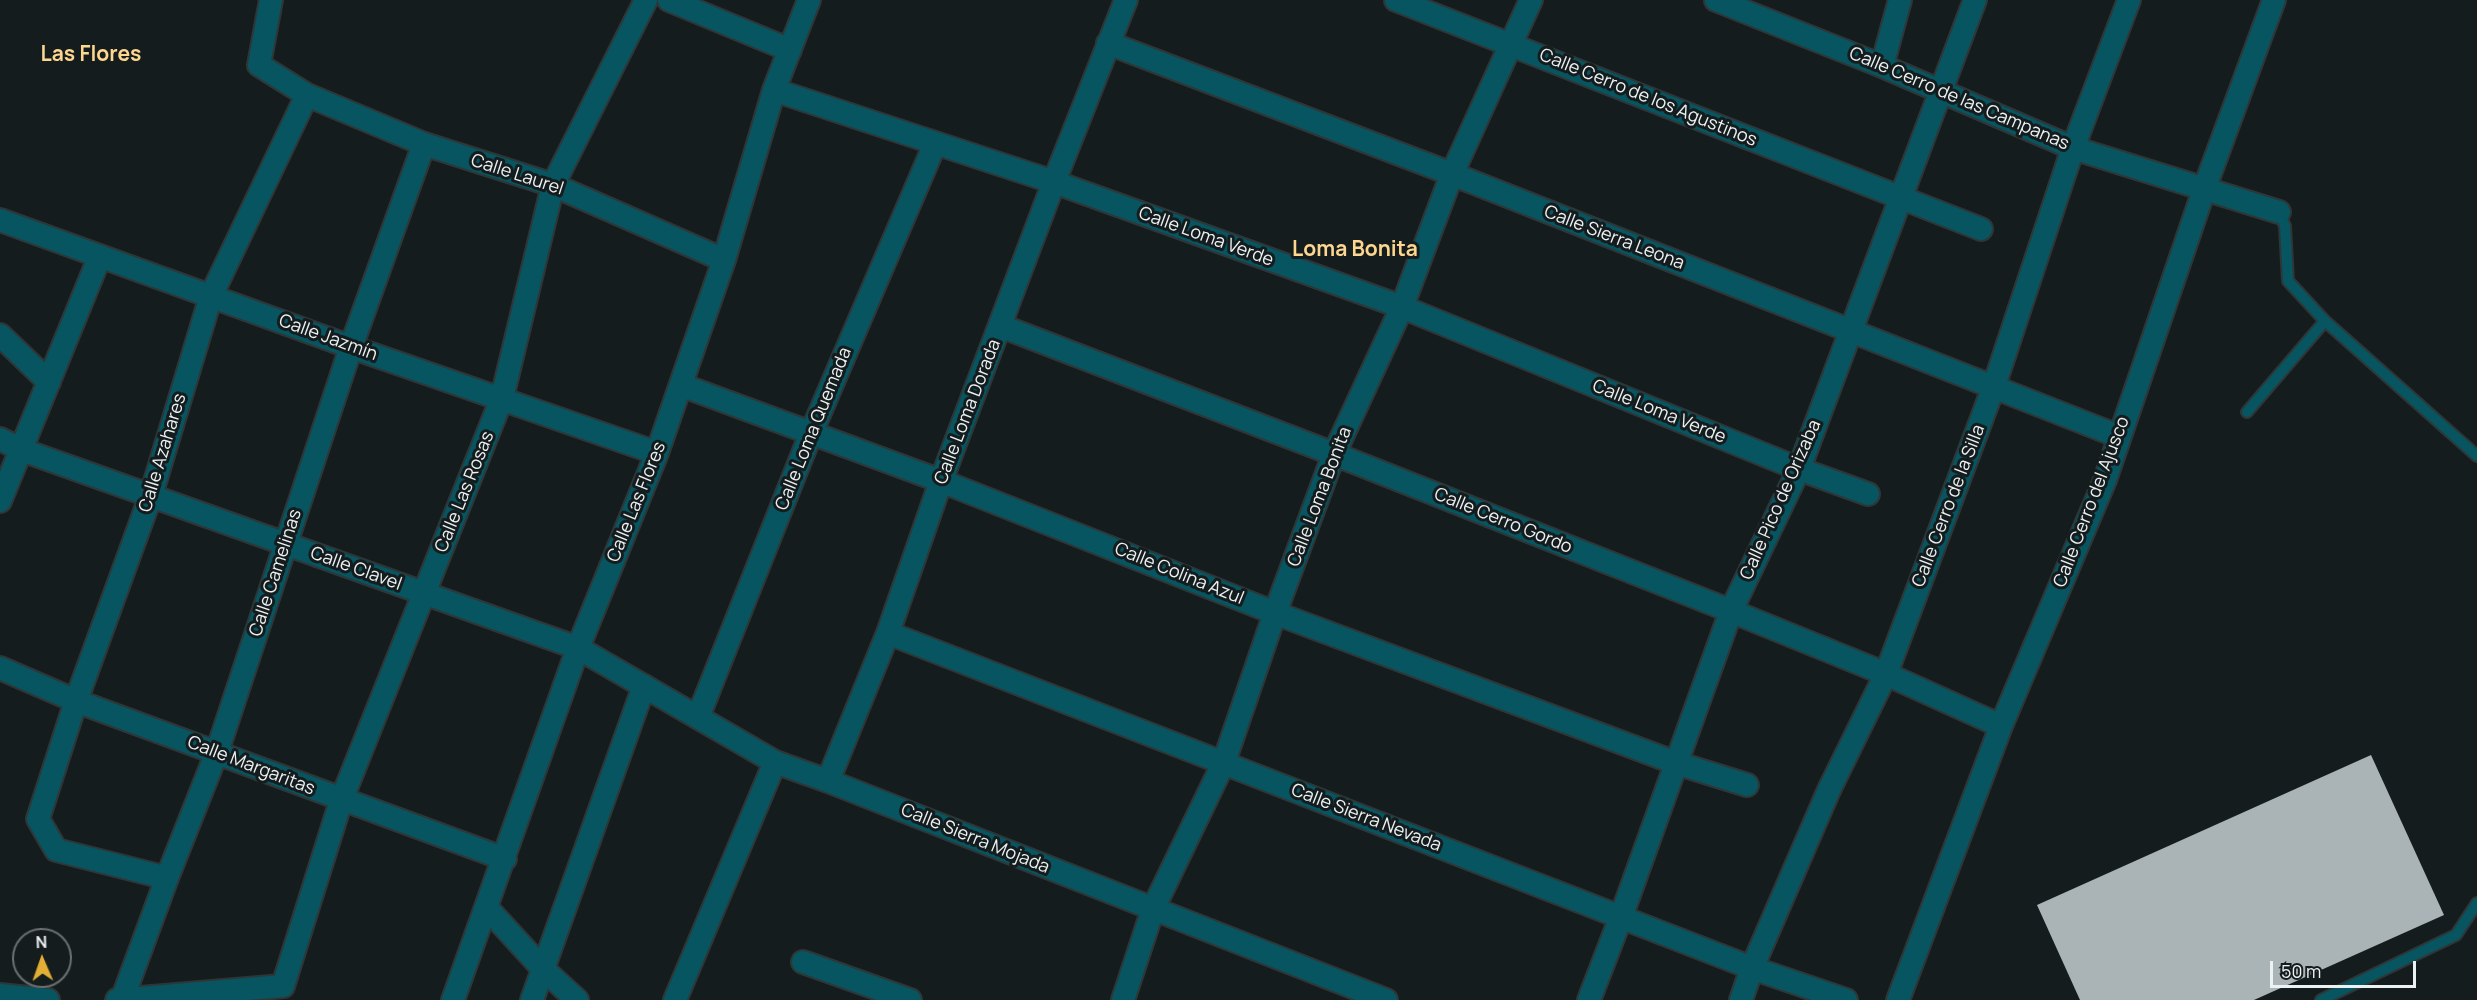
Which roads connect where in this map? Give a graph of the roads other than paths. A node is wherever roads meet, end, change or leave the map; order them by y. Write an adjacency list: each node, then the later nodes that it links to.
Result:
1 (271, 0): 19 (street, Calle Laurel)
2 (646, 0): 25 (street, Calle Las Rosas)
3 (669, 0): 15 (street)
4 (809, 0): 15 (street, Calle Las Flores)
5 (1126, 0): 13 (street, Calle Loma Dorada)
6 (1396, 0): 14 (street, Calle Cerro de los Agustinos)
7 (1531, 0): 14 (street, Calle Loma Bonita)
8 (1716, 0): 16 (street, Calle Cerro de las Campanas)
9 (1900, 0): 16 (street)
10 (1975, 0): 18 (street, Calle Pico de Orizaba)
11 (2129, 0): 22 (street, Calle Cerro de la Silla)
12 (2274, 0): 26 (street, Calle Cerro del Ajusco)
13 (1108, 43): 23 (street, Calle Sierra Leona); 24 (street, Calle Loma Dorada)
14 (1510, 43): 23 (street, Calle Loma Bonita); 27 (street, Calle Cerro de los Agustinos)
15 (790, 50): 17 (street, Calle Las Flores)
16 (1882, 66): 18 (street, Calle Cerro de las Campanas)
17 (774, 90): 21 (street, Calle Loma Verde); 32 (street, Calle Las Flores)
18 (1942, 91): 22 (street, Calle Cerro de las Campanas); 27 (street, Calle Pico de Orizaba)
19 (307, 95): 20 (street, Calle Laurel); 33 (street, Calle Azahares)
20 (423, 144): 25 (street, Calle Laurel); 39 (street, Calle Camelinas)
21 (935, 144): 24 (street, Calle Loma Verde); 45 (street, Calle Loma Quemada)
22 (2073, 148): 26 (street, Calle Cerro de las Campanas); 42 (street, Calle Cerro de la Silla)
23 (1452, 174): 34 (street, Calle Loma Bonita); 37 (street, Calle Sierra Leona)
24 (1054, 182): 34 (street, Calle Loma Verde); 36 (street, Calle Loma Dorada)
25 (553, 185): 32 (street, Calle Laurel); 43 (street, Calle Las Rosas)
26 (2205, 187): 28 (street, Calle Cerro de las Campanas); 46 (street, Calle Cerro del Ajusco)
27 (1899, 197): 30 (street, Calle Cerro de los Agustinos); 37 (street, Calle Pico de Orizaba)
28 (2279, 212): 35 (lane)
29 (0, 220): 31 (street, Calle Jazmín)
30 (1981, 229)
31 (100, 256): 33 (street, Calle Jazmín); 40 (street)
32 (724, 260): 41 (street, Calle Las Flores)
33 (211, 296): 39 (street, Calle Jazmín); 55 (street, Calle Azahares)
34 (1402, 307): 50 (street, Calle Loma Bonita); 52 (street, Calle Loma Verde)
35 (2325, 321): 44 (lane); 51 (lane)
36 (1001, 326): 50 (street, Calle Cerro Gordo); 53 (street, Calle Loma Dorada)
37 (1851, 331): 42 (street, Calle Sierra Leona); 52 (street, Calle Pico de Orizaba)
38 (0, 335): 40 (street)
39 (351, 346): 43 (street, Calle Jazmín); 57 (street, Calle Camelinas)
40 (49, 382): 48 (street)
41 (681, 385): 45 (street, Calle Colina Azul); 49 (street, Calle Las Flores)
42 (1994, 386): 46 (street, Calle Sierra Leona); 64 (street, Calle Cerro de la Silla)
43 (501, 398): 49 (street, Calle Jazmín); 58 (street, Calle Las Rosas)
44 (2247, 412)
45 (812, 432): 53 (street, Calle Colina Azul); 67 (street, Calle Loma Quemada)
46 (2118, 436): 68 (street, Calle Cerro del Ajusco)
47 (0, 439): 48 (street, Calle Clavel)
48 (22, 450): 55 (street, Calle Clavel); 56 (street)
49 (657, 453): 62 (street, Calle Las Flores)
50 (1334, 454): 59 (street, Calle Cerro Gordo); 60 (street, Calle Loma Bonita)
51 (2477, 456)
52 (1799, 469): 54 (street, Calle Loma Verde); 59 (street, Calle Pico de Orizaba)
53 (941, 481): 60 (street, Calle Colina Azul); 61 (street, Calle Loma Dorada)
54 (1868, 494)
55 (151, 495): 57 (street, Calle Clavel); 66 (street, Calle Azahares)
56 (0, 501)
57 (285, 543): 58 (street, Calle Clavel); 69 (street, Calle Camelinas)
58 (424, 594): 62 (street, Calle Clavel); 75 (street, Calle Las Rosas)
59 (1731, 611): 64 (street, Calle Cerro Gordo); 72 (street, Calle Pico de Orizaba)
60 (1275, 613): 71 (street, Calle Loma Bonita); 72 (street, Calle Colina Azul)
61 (888, 633): 71 (street, Calle Sierra Nevada); 73 (street, Calle Loma Dorada)
62 (578, 648): 65 (street, Calle Sierra Mojada); 76 (street, Calle Las Flores)
63 (0, 668): 66 (street, Calle Margaritas)
64 (1886, 674): 68 (street, Calle Cerro Gordo); 83 (street, Calle Cerro de la Silla)
65 (644, 686): 67 (street, Calle Sierra Mojada); 84 (street)
66 (75, 701): 69 (street, Calle Margaritas); 77 (street, Calle Azahares)
67 (698, 717): 70 (street, Calle Sierra Mojada)
68 (2001, 726): 99 (street, Calle Cerro del Ajusco)
69 (217, 752): 75 (street, Calle Margaritas); 77 (street, Calle Camelinas)
70 (775, 762): 73 (street, Calle Sierra Mojada); 92 (street)
71 (1224, 762): 80 (street, Calle Loma Bonita); 81 (street, Calle Sierra Nevada)
72 (1676, 763): 74 (street, Calle Colina Azul); 81 (street, Calle Pico de Orizaba)
73 (828, 781): 80 (street, Calle Sierra Mojada)
74 (1748, 785)
75 (341, 801): 76 (street, Calle Margaritas); 88 (street, Calle Las Rosas)
76 (505, 859): 79 (street, Calle Las Flores)
77 (166, 878): 88 (street, Calle Camelinas)
78 (2477, 903): 100 (lane)
79 (487, 908): 84 (street); 89 (street, Calle Las Flores)
80 (1153, 909): 94 (street, Calle Loma Bonita); 95 (street, Calle Sierra Mojada)
81 (1621, 916): 83 (street, Calle Sierra Nevada); 96 (street, Calle Pico de Orizaba)
82 (802, 962): 93 (street)
83 (1752, 968): 97 (street, Calle Cerro de la Silla); 98 (street, Calle Sierra Nevada)
84 (543, 969): 90 (street); 91 (street)
85 (0, 994): 86 (street)
86 (48, 1000)
87 (117, 1000): 88 (street)
88 (122, 1000)
89 (453, 1000)
90 (532, 1000)
91 (577, 1000)
92 (675, 1000)
93 (910, 1000)
94 (1123, 1000)
95 (1386, 1000)
96 (1589, 1000)
97 (1741, 1000)
98 (1846, 1000)
99 (1898, 1000)
100 (2321, 1000)

